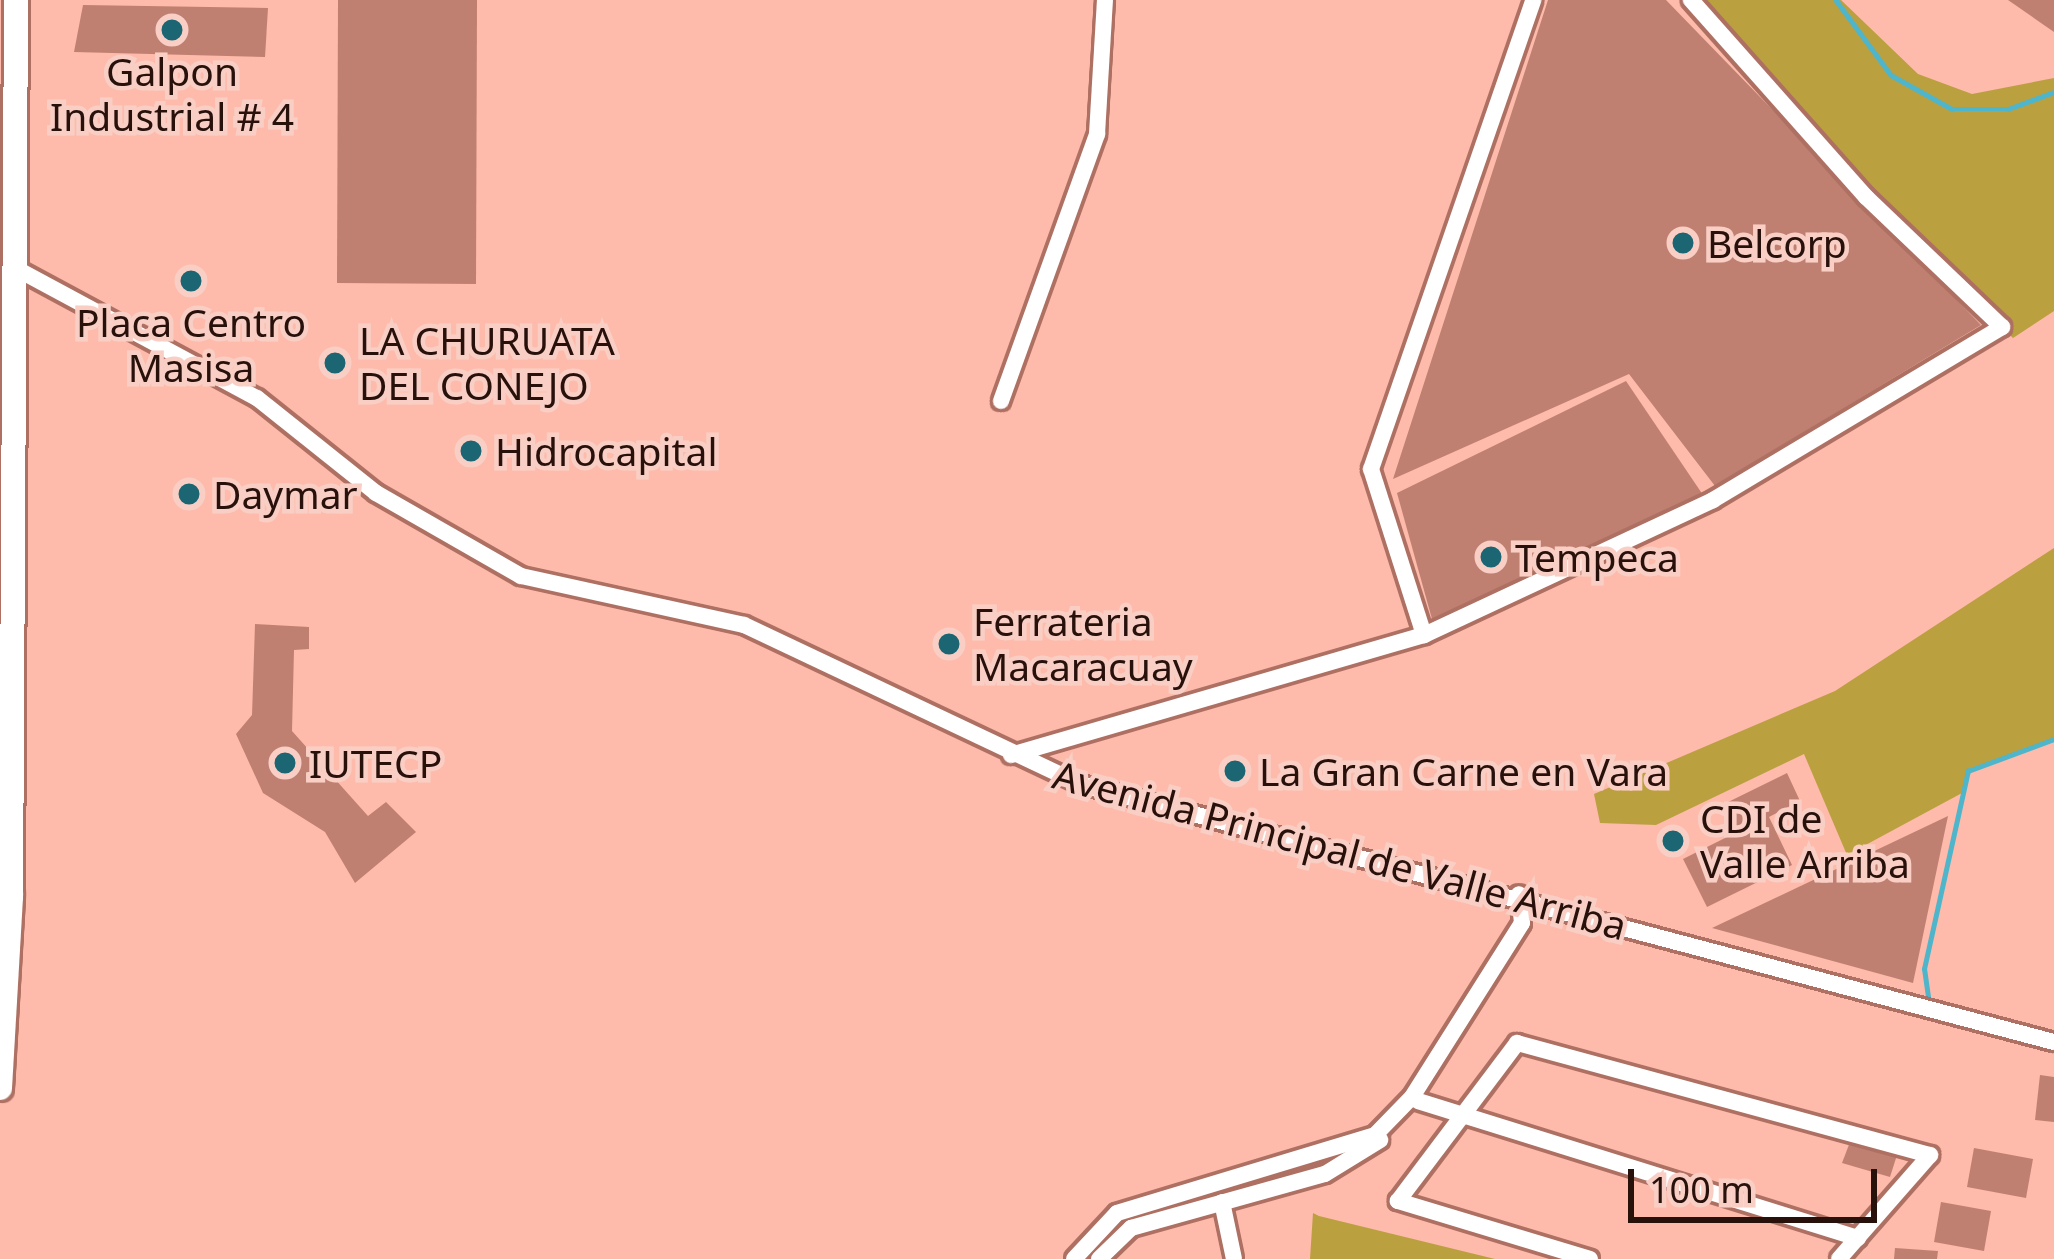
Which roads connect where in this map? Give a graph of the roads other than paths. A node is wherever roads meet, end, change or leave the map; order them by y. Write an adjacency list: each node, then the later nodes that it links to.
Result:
1 (16, 0): 5 (main road)
2 (1105, 0): 6 (street)
3 (1533, 0): 7 (street)
4 (1691, 0): 7 (street)
5 (11, 252): 8 (street, Avenida Principal de Valle Arriba); 11 (main road)
6 (1001, 401)
7 (1424, 635): 8 (street)
8 (1010, 755): 9 (street, Avenida Principal de Valle Arriba)
9 (1524, 896): 10 (street, Avenida Principal de Valle Arriba); 12 (street); 16 (street)
10 (2054, 1042)
11 (0, 1088)
12 (1418, 1101): 13 (street); 14 (street)
13 (1461, 1119): 15 (street); 15 (street); 19 (street)
14 (1222, 1202): 17 (street); 18 (street)
15 (1858, 1238): 20 (street)
16 (1074, 1259)
17 (1099, 1259)
18 (1234, 1259)
19 (1590, 1259)
20 (1839, 1259)

